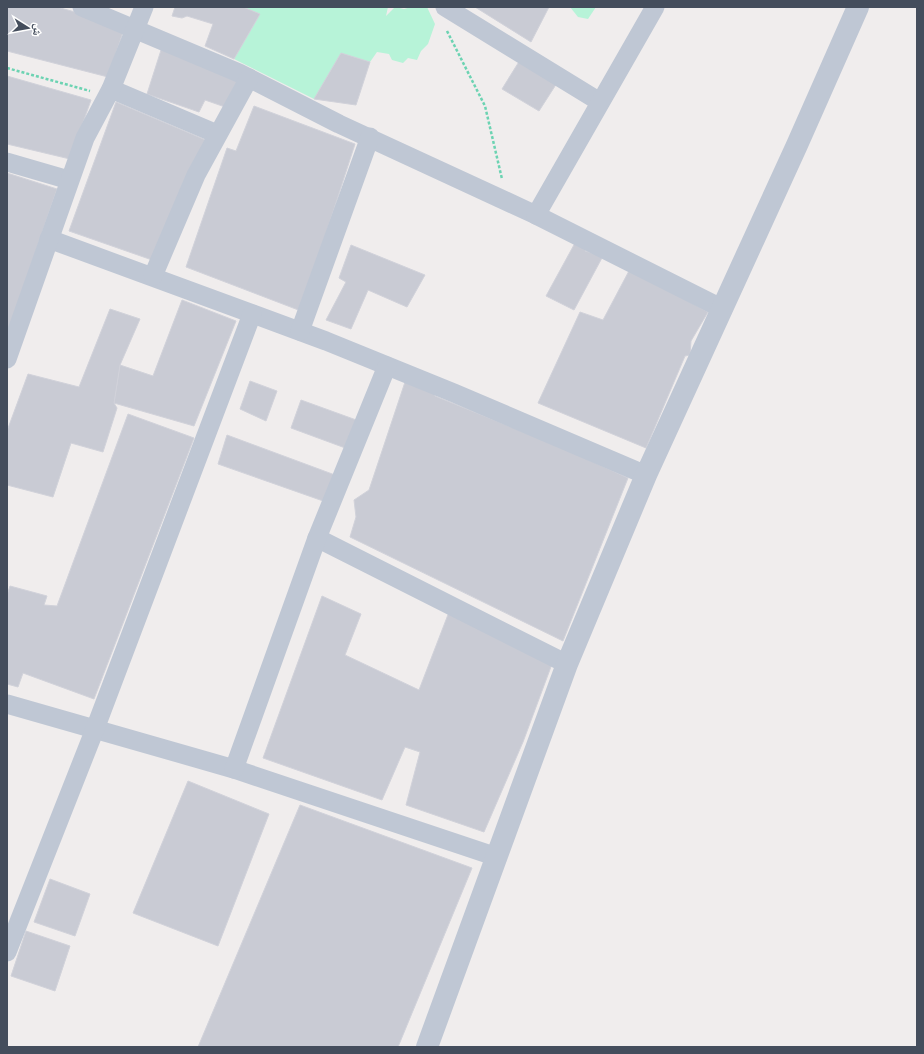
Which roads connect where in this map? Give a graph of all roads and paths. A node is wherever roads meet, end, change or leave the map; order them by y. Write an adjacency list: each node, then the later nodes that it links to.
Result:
1 (82, 7): 6 (street)
2 (144, 7): 6 (street)
3 (445, 7): 11 (street)
4 (655, 7): 11 (street)
5 (858, 7): 20 (street)
6 (136, 28): 9 (street); 10 (street)
7 (446, 28): 16 (path)
8 (7, 68): 10 (path)
9 (249, 78): 12 (street); 13 (street)
10 (110, 93): 12 (street); 15 (street)
11 (600, 102): 17 (street)
12 (217, 134): 19 (street)
13 (370, 137): 16 (street); 22 (street)
14 (7, 162): 15 (street)
15 (69, 180): 18 (street)
16 (509, 202): 17 (street)
17 (536, 215): 20 (street)
18 (49, 239): 19 (street); 23 (street)
19 (153, 276): 21 (street)
20 (721, 308): 25 (street)
21 (252, 314): 22 (street); 29 (street)
22 (300, 331): 24 (street)
23 (7, 358)
24 (387, 366): 25 (street); 26 (street)
25 (646, 475): 27 (street)
26 (318, 538): 27 (street); 30 (street)
27 (567, 664): 31 (street)
28 (7, 704): 29 (street)
29 (95, 729): 30 (street); 32 (street)
30 (234, 769): 31 (street)
31 (497, 857): 33 (street)
32 (7, 952)
33 (427, 1047)

